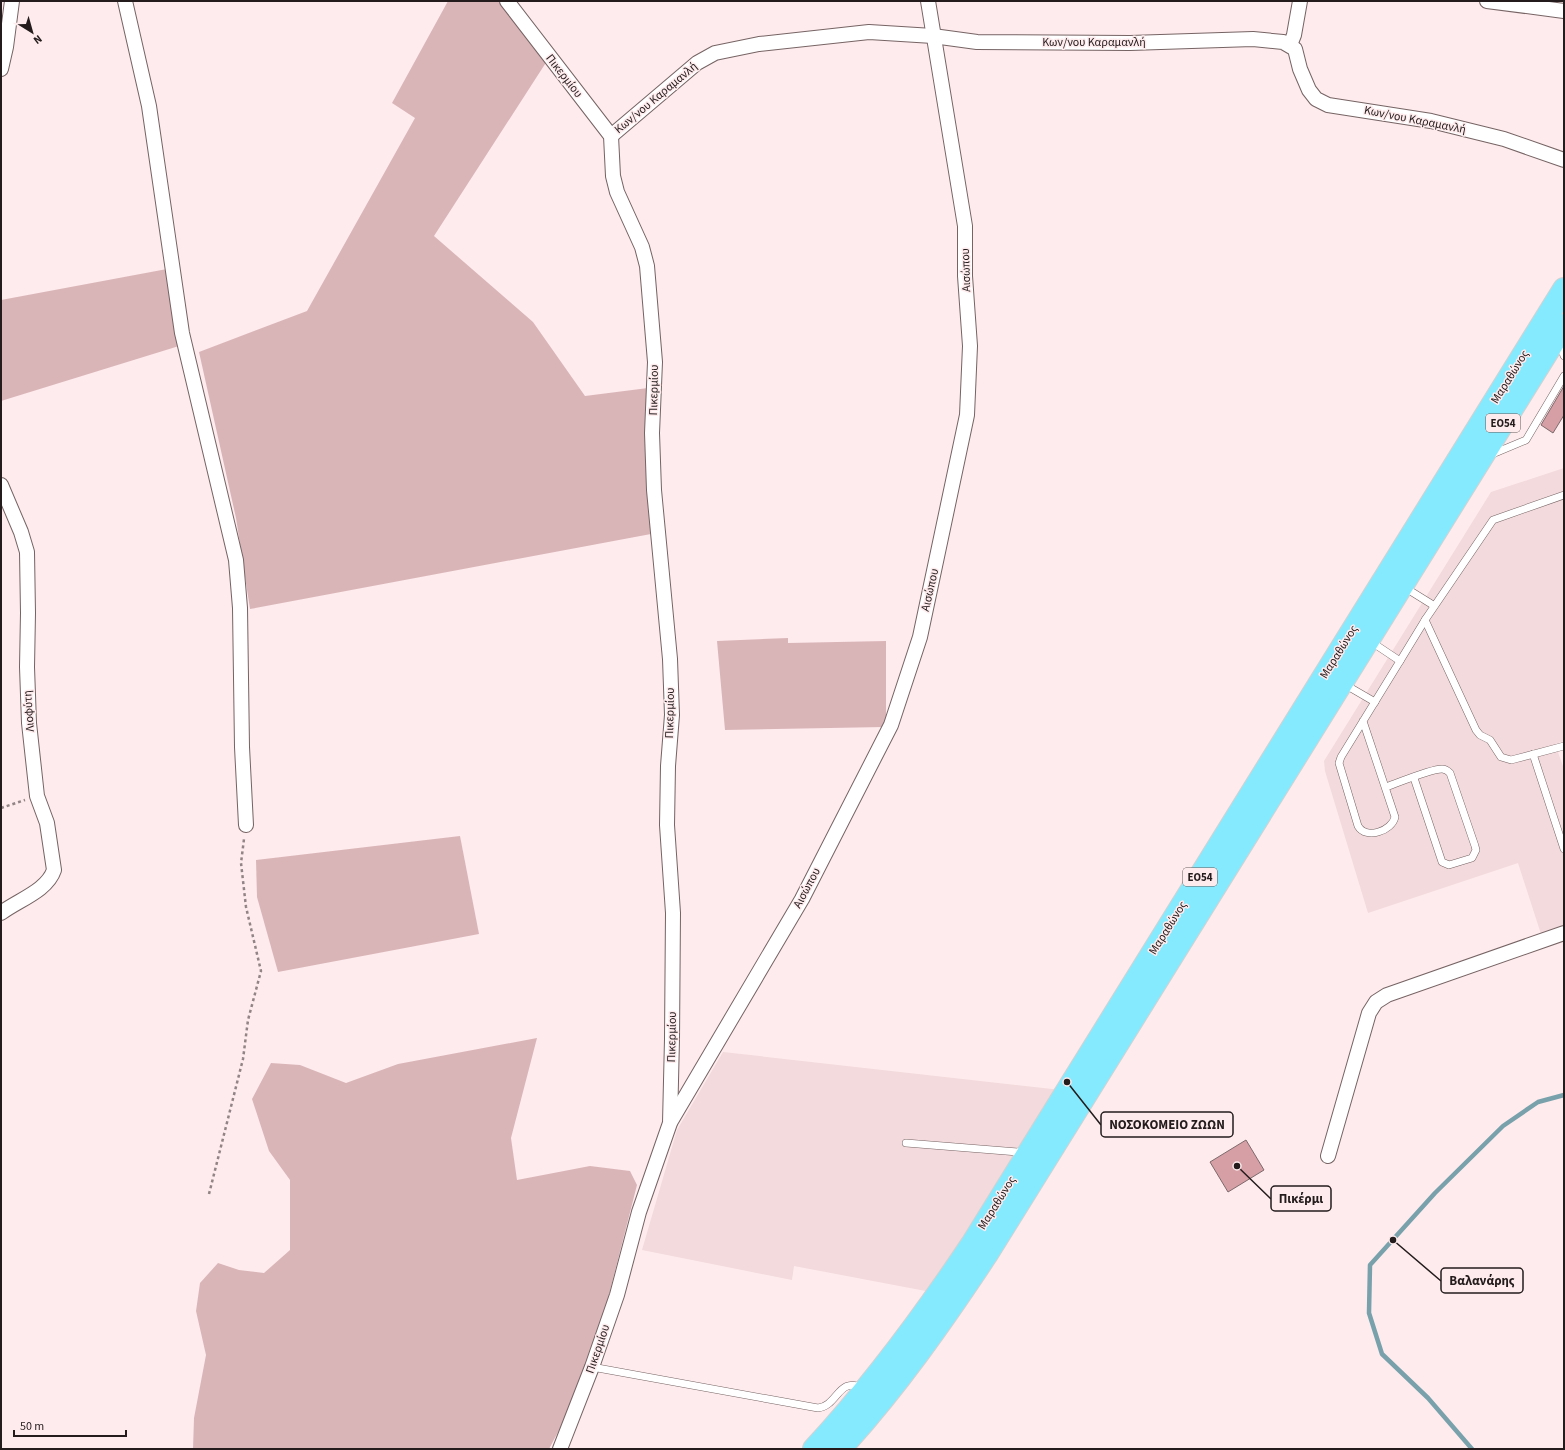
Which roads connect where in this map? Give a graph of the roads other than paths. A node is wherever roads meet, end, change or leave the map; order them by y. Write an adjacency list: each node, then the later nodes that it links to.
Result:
1 (12, 1): 10 (street)
2 (125, 1): 32 (street)
3 (507, 1): 11 (street, Πικερμίου)
4 (928, 1): 8 (street, Αισώπου)
5 (1300, 1): 9 (street)
6 (1487, 1): 7 (street)
7 (1564, 11)
8 (933, 36): 9 (street, Κων/νου Καραμανλή); 11 (street, Κων/νου Καραμανλή); 36 (street, Αισώπου)
9 (1290, 45): 12 (street, Κων/νου Καραμανλή)
10 (1, 68)
11 (610, 136): 36 (street, Πικερμίου)
12 (1564, 160)
13 (1564, 289): 38 (main road, Μαραθώνος / ΕΟ54)
14 (1561, 330): 15 (lane); 17 (main road, Μαραθώνος / ΕΟ54)
15 (1564, 356)
16 (1564, 376): 17 (lane)
17 (1480, 459): 20 (main road, Μαραθώνος / ΕΟ54)
18 (1, 485): 34 (street, Λιοφύτη)
19 (1564, 496): 21 (lane)
20 (1402, 586): 21 (lane); 23 (main road, Μαραθώνος / ΕΟ54)
21 (1433, 605): 22 (lane)
22 (1424, 620): 24 (lane); 29 (lane)
23 (1368, 640): 24 (lane); 25 (main road, Μαραθώνος / ΕΟ54)
24 (1400, 660): 26 (lane)
25 (1342, 682): 26 (lane); 44 (main road, Μαραθώνος / ΕΟ54)
26 (1375, 702): 27 (lane)
27 (1363, 721): 31 (lane); 31 (lane)
28 (1564, 746): 29 (lane)
29 (1533, 754): 33 (lane)
30 (1414, 778): 30 (lane); 31 (lane)
31 (1386, 787)
32 (246, 825)
33 (1564, 848)
34 (1, 913)
35 (1564, 933): 39 (street)
36 (670, 1123): 40 (street, Πικερμίου)
37 (906, 1143): 38 (lane)
38 (1027, 1155): 41 (main road, Μαραθώνος / ΕΟ54)
39 (1328, 1156)
40 (592, 1367): 41 (lane); 42 (street, Πικερμίου)
41 (866, 1389): 43 (main road, Μαραθώνος / ΕΟ54)
42 (560, 1449)
43 (814, 1449)
44 (840, 1449)

